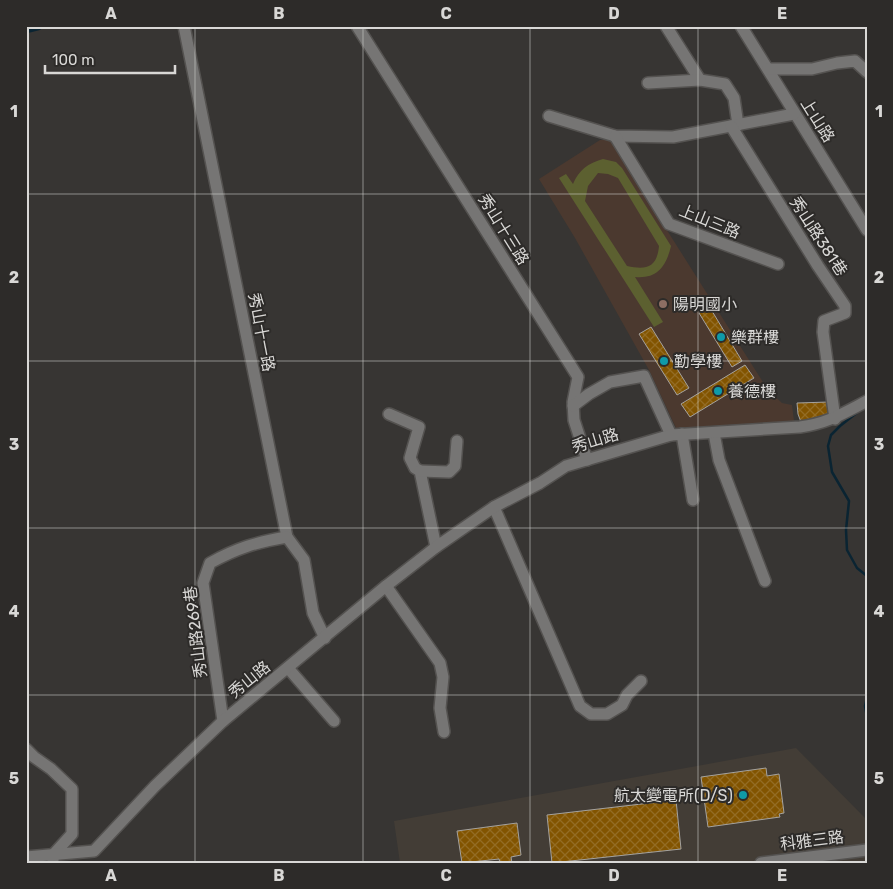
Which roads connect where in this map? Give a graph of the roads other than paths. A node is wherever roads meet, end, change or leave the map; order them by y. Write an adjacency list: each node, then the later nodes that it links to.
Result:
1 (184, 26): 26 (street, 秀山十一路)
2 (357, 26): 16 (street, 秀山十三路)
3 (666, 26): 7 (street)
4 (741, 26): 5 (street, 上山路)
5 (768, 69): 6 (street); 9 (street, 上山路)
6 (867, 72)
7 (700, 80): 8 (street); 11 (street)
8 (648, 83)
9 (794, 114): 11 (street); 13 (street, 上山路)
10 (549, 116): 12 (street)
11 (734, 125): 12 (street); 18 (street, 秀山路381巷)
12 (615, 136): 14 (street, 上山三路)
13 (867, 230)
14 (778, 264)
15 (867, 401): 18 (street, 秀山路)
16 (573, 406): 20 (street); 22 (street, 秀山十三路)
17 (389, 414): 23 (street)
18 (835, 419): 19 (street, 秀山路)
19 (714, 432): 20 (street, 秀山路); 28 (street)
20 (677, 434): 22 (street, 秀山路); 24 (street)
21 (457, 441): 23 (street)
22 (587, 460): 25 (street, 秀山路)
23 (420, 471): 27 (street)
24 (693, 500)
25 (494, 507): 27 (street, 秀山路); 32 (street)
26 (288, 537): 30 (street, 秀山十一路); 34 (street, 秀山路269巷)
27 (436, 547): 29 (street, 秀山路)
28 (765, 581)
29 (386, 586): 30 (street, 秀山路); 35 (street)
30 (325, 638): 31 (street, 秀山路)
31 (288, 668): 33 (street); 34 (street, 秀山路)
32 (641, 681)
33 (334, 721)
34 (223, 722): 40 (street, 秀山路)
35 (444, 732)
36 (26, 749): 40 (street)
37 (867, 850): 41 (street, 科雅三路)
38 (867, 856): 42 (street)
39 (26, 857): 40 (street, 秀山路)
40 (53, 859)
41 (760, 863)
42 (807, 863)

